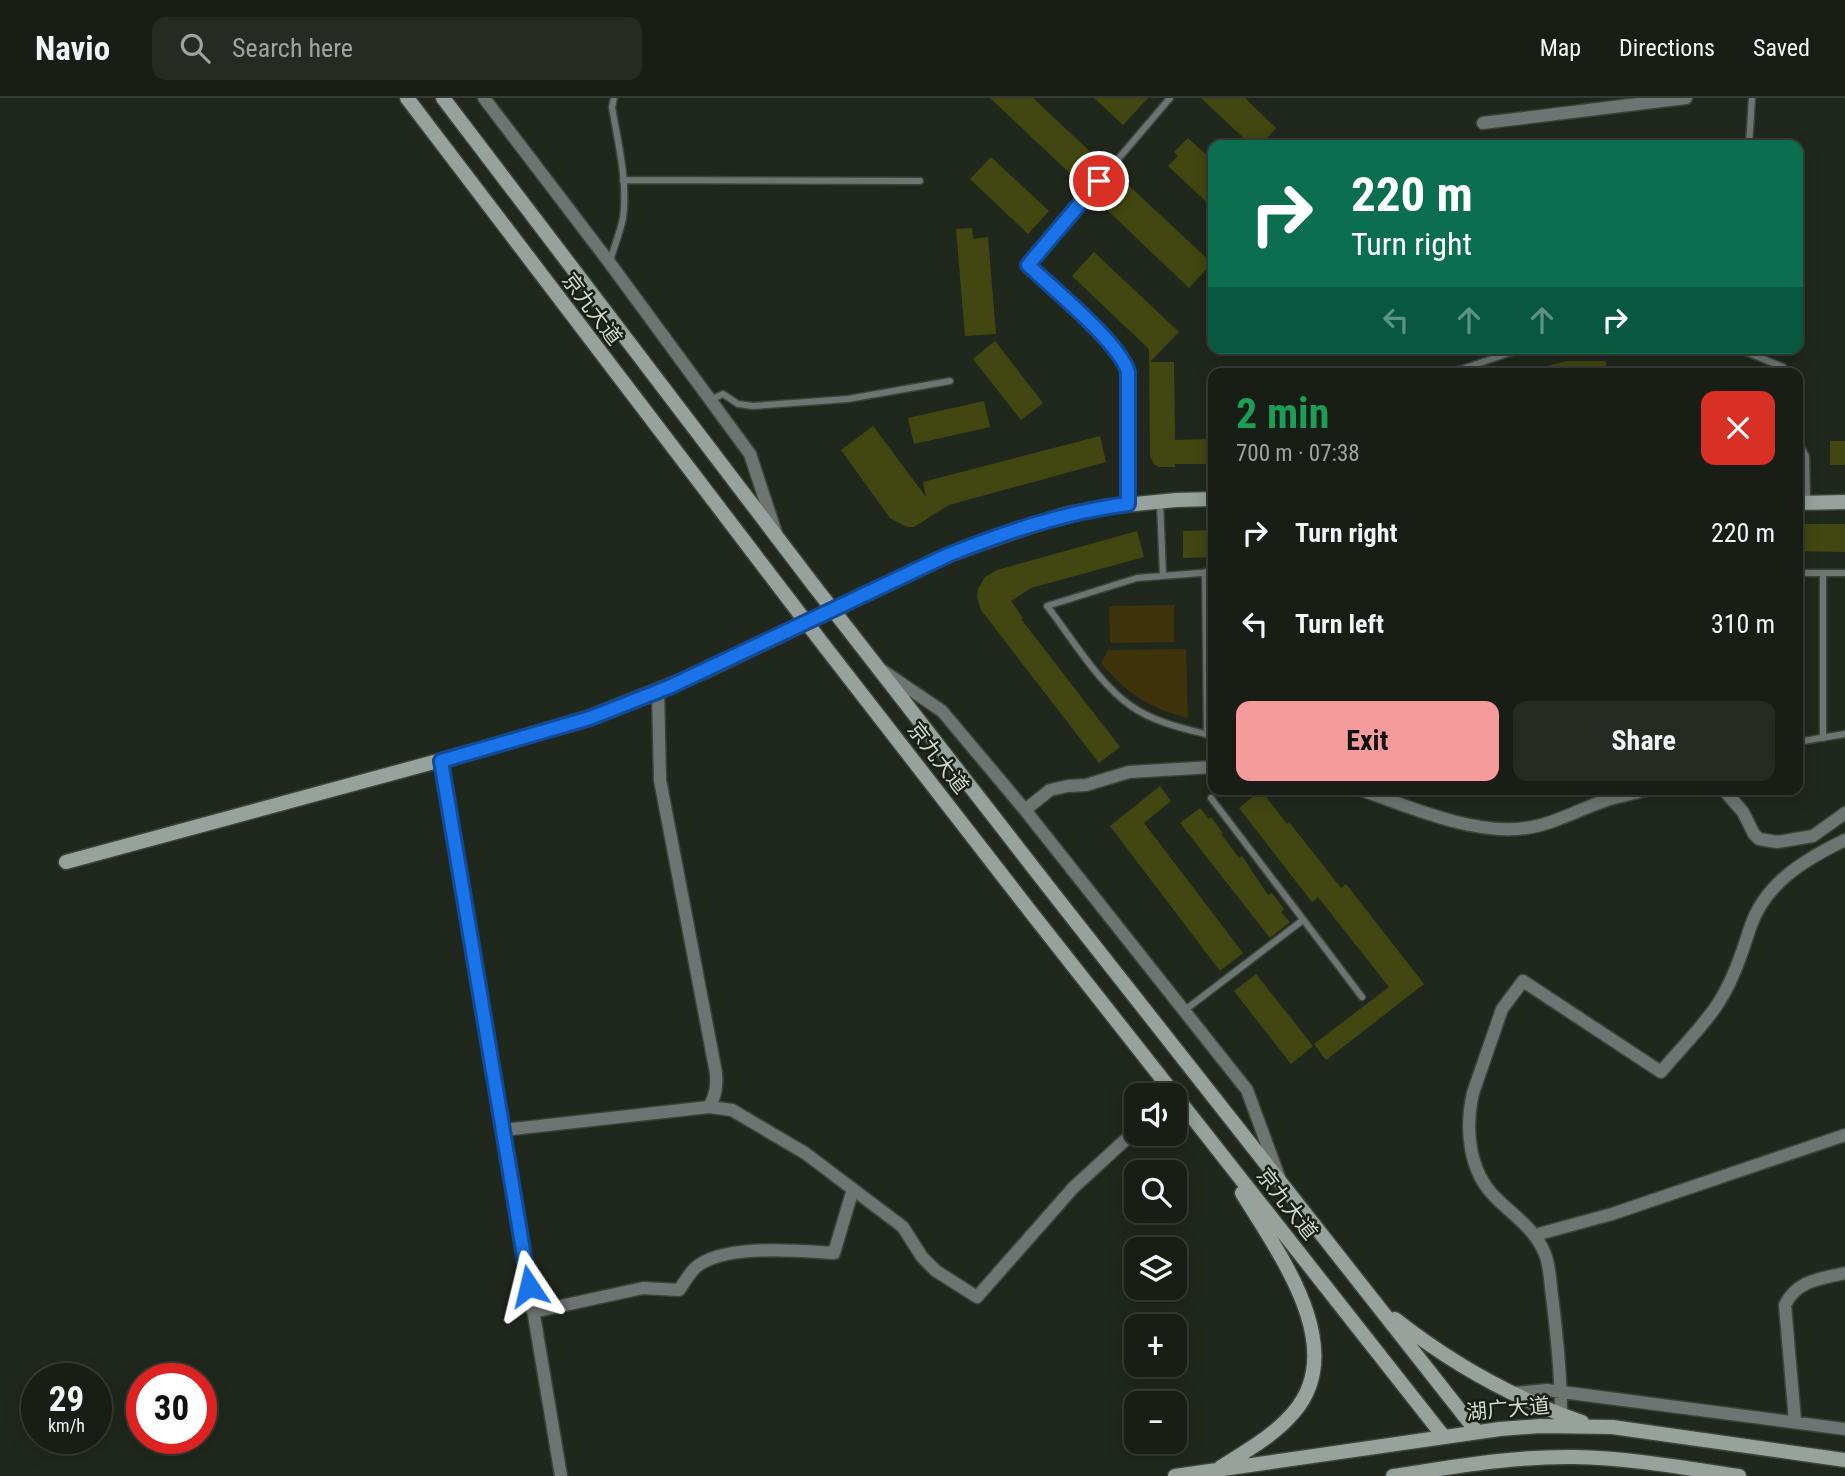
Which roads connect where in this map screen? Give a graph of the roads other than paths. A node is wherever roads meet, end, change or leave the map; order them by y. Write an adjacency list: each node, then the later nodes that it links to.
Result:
1 (407, 98): 51 (street, 京九大道, bridge)
2 (443, 98): 26 (street, 京九大道)
3 (484, 98): 12 (street)
4 (614, 98): 10 (lane)
5 (1170, 98): 25 (lane)
6 (1686, 98): 8 (street)
7 (1752, 98): 9 (lane)
8 (1483, 122)
9 (1749, 140)
10 (623, 180): 11 (lane); 12 (lane)
11 (920, 181)
12 (609, 262): 18 (street)
13 (1506, 354): 15 (lane)
14 (1751, 354): 16 (lane)
15 (1465, 368)
16 (1784, 368)
17 (950, 381): 18 (lane)
18 (710, 400): 26 (street)
19 (1803, 451): 20 (lane)
20 (1803, 491)
21 (1208, 499): 22 (street)
22 (1160, 501): 25 (street); 31 (lane)
23 (1845, 502): 24 (street)
24 (1803, 503)
25 (1128, 504): 33 (street)
26 (779, 540): 32 (street, 京九大道, bridge)
27 (1208, 572): 31 (lane)
28 (1803, 573): 29 (lane)
29 (1823, 573): 30 (lane); 36 (lane)
30 (1845, 573)
31 (1163, 575): 35 (lane)
32 (877, 667): 44 (street); 58 (street, 京九大道)
33 (658, 691): 38 (street); 52 (street)
34 (1845, 734): 36 (lane)
35 (1208, 735)
36 (1823, 738): 37 (lane)
37 (1803, 741)
38 (441, 761): 47 (street); 54 (street)
39 (1208, 767): 44 (street)
40 (1375, 795): 41 (street)
41 (1627, 795)
42 (1728, 795): 45 (street)
43 (1211, 798): 48 (lane)
44 (1025, 810): 50 (street)
45 (1845, 813)
46 (1845, 840): 60 (street)
47 (66, 862)
48 (1303, 920): 49 (lane); 50 (lane)
49 (1362, 997)
50 (1184, 1011): 58 (street)
51 (1162, 1083)
52 (709, 1107): 54 (street); 59 (street)
53 (1187, 1114): 56 (street, 京九大道)
54 (503, 1130): 63 (street)
55 (1845, 1135): 60 (street)
56 (1208, 1138): 71 (street, 京九大道); 73 (street)
57 (1124, 1141): 59 (street)
58 (1281, 1184): 62 (street, 京九大道)
59 (853, 1189): 63 (street)
60 (1535, 1235): 64 (street)
61 (1845, 1273): 67 (street)
62 (1372, 1299): 65 (street); 70 (street, 京九大道)
63 (533, 1312): 74 (street)
64 (1561, 1392): 65 (street); 66 (street); 67 (street)
65 (1515, 1393): 66 (street)
66 (1561, 1414): 68 (street)
67 (1795, 1421): 69 (street)
68 (1597, 1427): 70 (street, 湖广大道); 72 (street, 湖广大道)
69 (1845, 1429)
70 (1477, 1432): 71 (street, 湖广大道)
71 (1444, 1437): 73 (street, 湖广大道)
72 (1845, 1460)
73 (1218, 1470): 75 (street, 湖广大道)
74 (561, 1476)
75 (1175, 1476)
76 (1393, 1476): 77 (street)
77 (1740, 1476)

